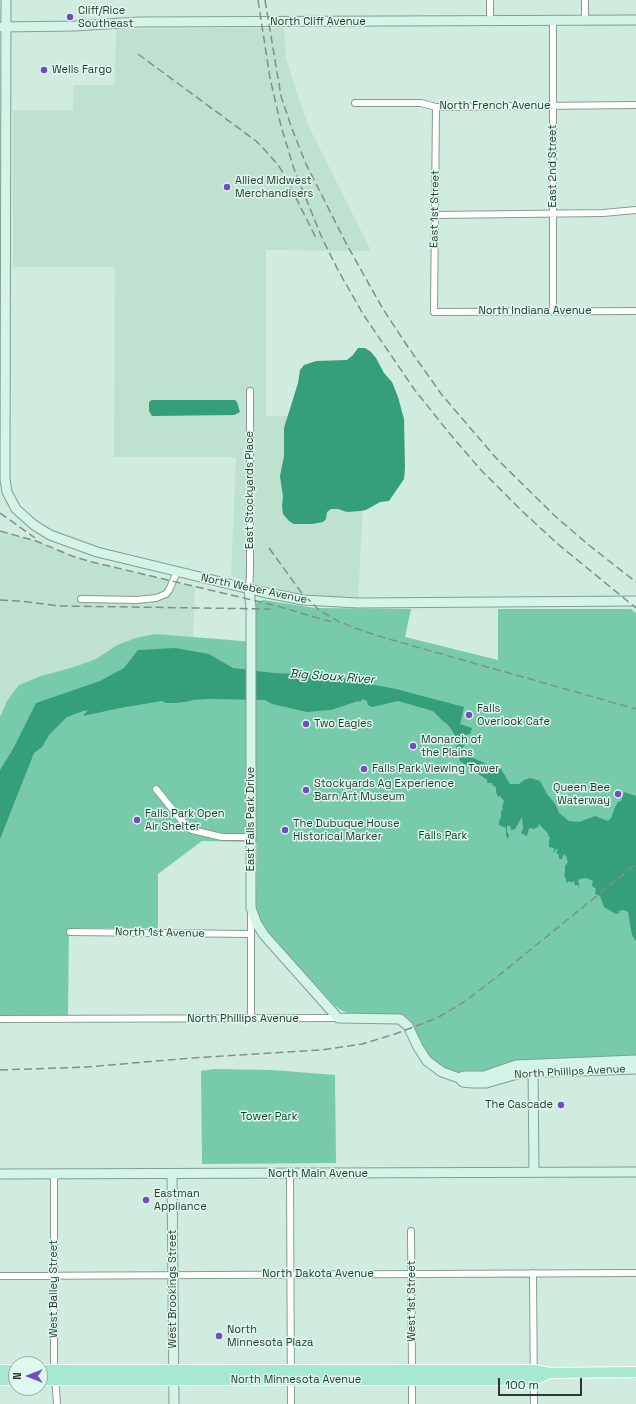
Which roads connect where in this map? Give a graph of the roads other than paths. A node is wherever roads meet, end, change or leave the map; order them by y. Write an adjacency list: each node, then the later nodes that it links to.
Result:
1 (6, 0): 8 (street)
2 (490, 0): 7 (street)
3 (585, 0): 5 (street)
4 (553, 20): 5 (street, North Cliff Avenue); 7 (street, North Cliff Avenue); 13 (street, East 2nd Street)
5 (585, 20): 6 (street, North Cliff Avenue)
6 (636, 20)
7 (490, 21): 8 (street, North Cliff Avenue)
8 (3, 27): 10 (street)
9 (0, 53): 10 (street)
10 (6, 77): 22 (street, North Weber Avenue)
11 (355, 103): 14 (street, North French Avenue)
12 (636, 105): 13 (street, North French Avenue)
13 (553, 106): 14 (street, North French Avenue); 17 (street, East 2nd Street)
14 (436, 107): 16 (street, East 1st Street)
15 (636, 210): 17 (street)
16 (435, 214): 17 (street); 20 (street, East 1st Street)
17 (553, 214): 18 (street, East 2nd Street)
18 (553, 311): 19 (street, North Indiana Avenue); 20 (street, North Indiana Avenue)
19 (636, 311)
20 (434, 312)
21 (250, 391): 23 (street, East Stockyards Place)
22 (177, 572): 23 (street, North Weber Avenue); 24 (street)
23 (249, 589): 25 (street, North Weber Avenue); 27 (street, East Falls Park Drive)
24 (81, 599)
25 (636, 602)
26 (156, 789): 27 (street)
27 (251, 837): 28 (street, East Falls Park Drive)
28 (251, 908): 30 (street); 31 (street, East Falls Park Drive)
29 (70, 932): 30 (street, North 1st Avenue)
30 (251, 934): 33 (street)
31 (338, 1018): 33 (street, North Phillips Avenue); 35 (street, North Phillips Avenue)
32 (0, 1019): 33 (street, North Phillips Avenue)
33 (251, 1019)
34 (636, 1060): 35 (street, North Phillips Avenue)
35 (533, 1068): 36 (street, North Phillips Avenue); 37 (street)
36 (636, 1069)
37 (534, 1172): 38 (street, North Main Avenue); 42 (street, North Main Avenue)
38 (636, 1172)
39 (0, 1174): 40 (street, North Main Avenue)
40 (54, 1174): 41 (street, North Main Avenue); 50 (street, West Bailey Street)
41 (172, 1174): 42 (street, North Main Avenue); 48 (street, West Brookings Street)
42 (290, 1174): 46 (street)
43 (411, 1231): 47 (street, West 1st Street)
44 (533, 1273): 45 (street, North Dakota Avenue); 47 (street, North Dakota Avenue); 57 (street)
45 (636, 1273)
46 (291, 1274): 47 (street, North Dakota Avenue); 48 (street, North Dakota Avenue); 55 (street)
47 (412, 1274): 56 (street, West 1st Street)
48 (173, 1275): 50 (street, North Dakota Avenue); 54 (street, West Brookings Street)
49 (0, 1276): 50 (street, North Dakota Avenue)
50 (54, 1276): 53 (street, West Bailey Street)
51 (48, 1372): 53 (main road, North Minnesota Avenue)
52 (636, 1372): 57 (main road, North Minnesota Avenue)
53 (56, 1375): 54 (main road, North Minnesota Avenue); 58 (main road, North Minnesota Avenue); 59 (street, West Bailey Street)
54 (174, 1375): 55 (main road, North Minnesota Avenue); 60 (street, West Brookings Street)
55 (291, 1375): 56 (main road, North Minnesota Avenue); 61 (street)
56 (412, 1375): 57 (main road, North Minnesota Avenue); 62 (street, West 1st Street)
57 (534, 1375): 63 (street)
58 (48, 1378)
59 (57, 1404)
60 (174, 1404)
61 (292, 1404)
62 (412, 1404)
63 (534, 1404)

